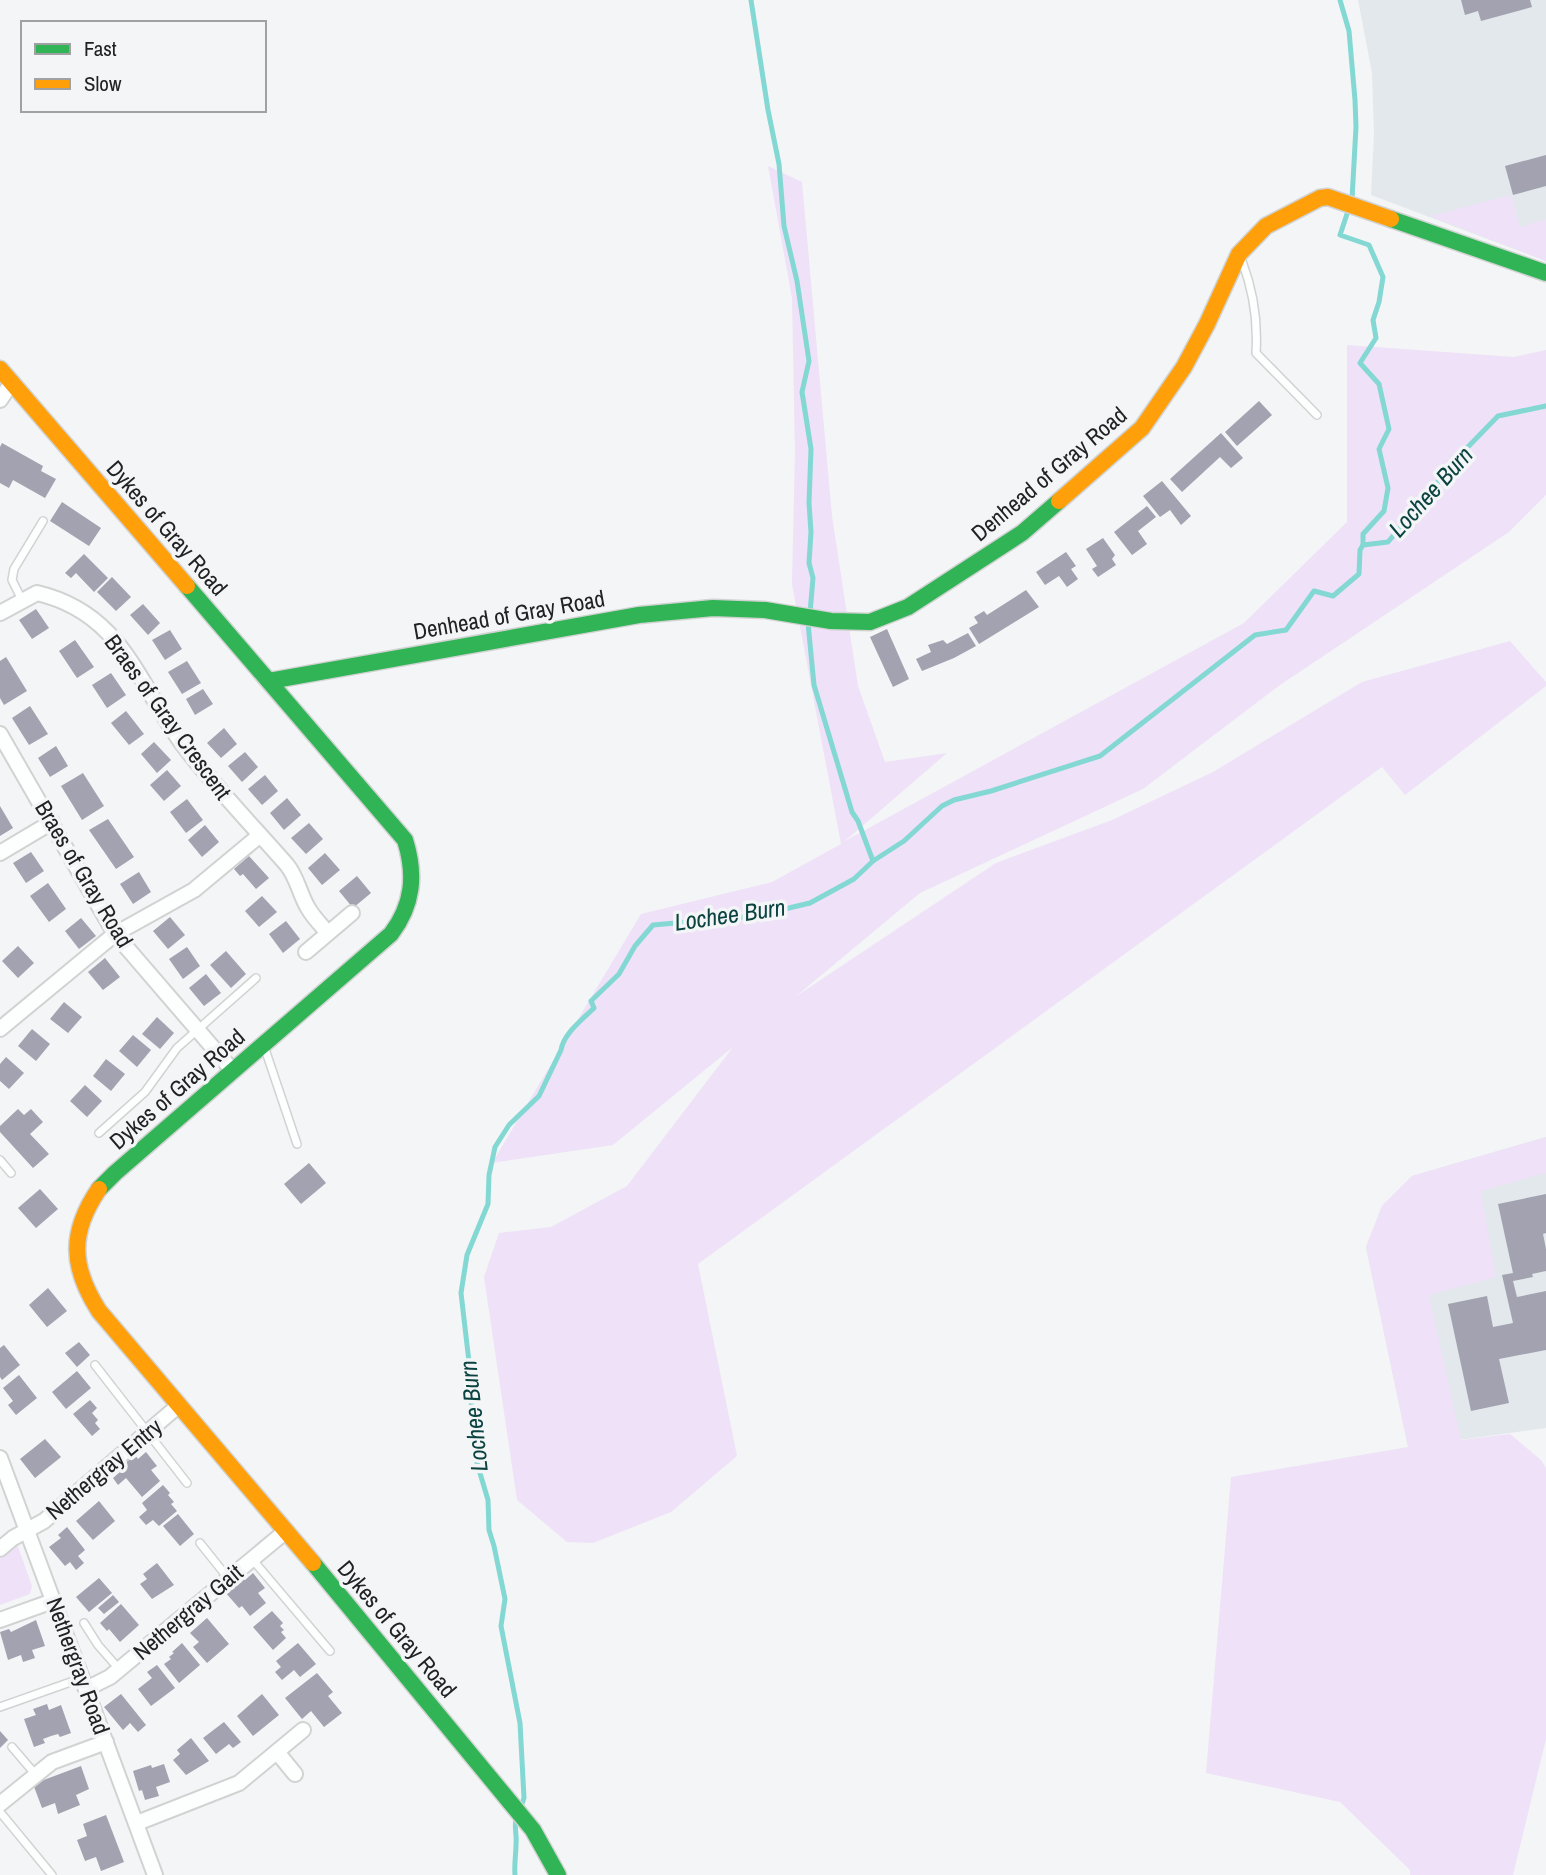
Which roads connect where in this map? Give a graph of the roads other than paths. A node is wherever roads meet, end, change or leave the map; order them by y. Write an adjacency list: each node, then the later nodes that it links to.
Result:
1 (1239, 254): 2 (street, Denhead of Gray Road); 6 (lane); 10 (street, Denhead of Gray Road)
2 (1546, 273)
3 (0, 369): 4 (street, Dykes of Gray Road)
4 (12, 382): 5 (street); 10 (street, Dykes of Gray Road)
5 (0, 400)
6 (1317, 415)
7 (43, 521): 8 (lane)
8 (22, 600): 9 (street, Braes of Gray Crescent); 13 (street, Braes of Gray Crescent)
9 (0, 613)
10 (269, 681): 22 (street, Dykes of Gray Road)
11 (0, 734): 12 (street, Braes of Gray Road)
12 (52, 822): 14 (street); 17 (street, Braes of Gray Road)
13 (259, 836): 16 (street, Braes of Gray Crescent); 17 (street)
14 (0, 853)
15 (352, 913): 16 (street)
16 (328, 933): 18 (street)
17 (115, 934): 20 (street); 21 (street, Braes of Gray Road)
18 (306, 952)
19 (256, 978): 21 (lane)
20 (0, 1029)
21 (197, 1030): 23 (street, Braes of Gray Road); 24 (lane)
22 (264, 1045): 23 (street, Dykes of Gray Road); 25 (lane)
23 (233, 1071): 29 (street, Dykes of Gray Road)
24 (99, 1133)
25 (297, 1144)
26 (0, 1160): 27 (lane)
27 (11, 1173)
28 (95, 1365): 30 (lane)
29 (178, 1406): 30 (street, Nethergray Entry); 34 (street, Dykes of Gray Road)
30 (147, 1433): 32 (lane); 33 (street, Nethergray Entry)
31 (0, 1458): 33 (street, Nethergray Road)
32 (187, 1483)
33 (28, 1530): 36 (street, Nethergray Entry); 39 (street, Nethergray Road)
34 (286, 1531): 37 (street, Nethergray Gait); 57 (street, Dykes of Gray Road)
35 (200, 1543): 38 (lane)
36 (0, 1549)
37 (252, 1558): 38 (street, Nethergray Gait); 42 (lane)
38 (228, 1578): 43 (street, Nethergray Gait)
39 (53, 1601): 40 (street); 44 (street, Nethergray Road)
40 (0, 1620)
41 (84, 1623): 43 (lane)
42 (331, 1651)
43 (119, 1669): 44 (street, Nethergray Gait)
44 (84, 1683): 45 (lane); 47 (street, Nethergray Road)
45 (0, 1707)
46 (303, 1730): 49 (street)
47 (106, 1742): 51 (street); 54 (street, Nethergray Road)
48 (12, 1747): 51 (lane)
49 (277, 1752): 50 (street); 54 (street)
50 (295, 1774)
51 (36, 1775): 52 (street)
52 (0, 1804)
53 (0, 1812): 55 (lane)
54 (137, 1824): 56 (street, Nethergray Road)
55 (52, 1875)
56 (155, 1875)
57 (558, 1875)

